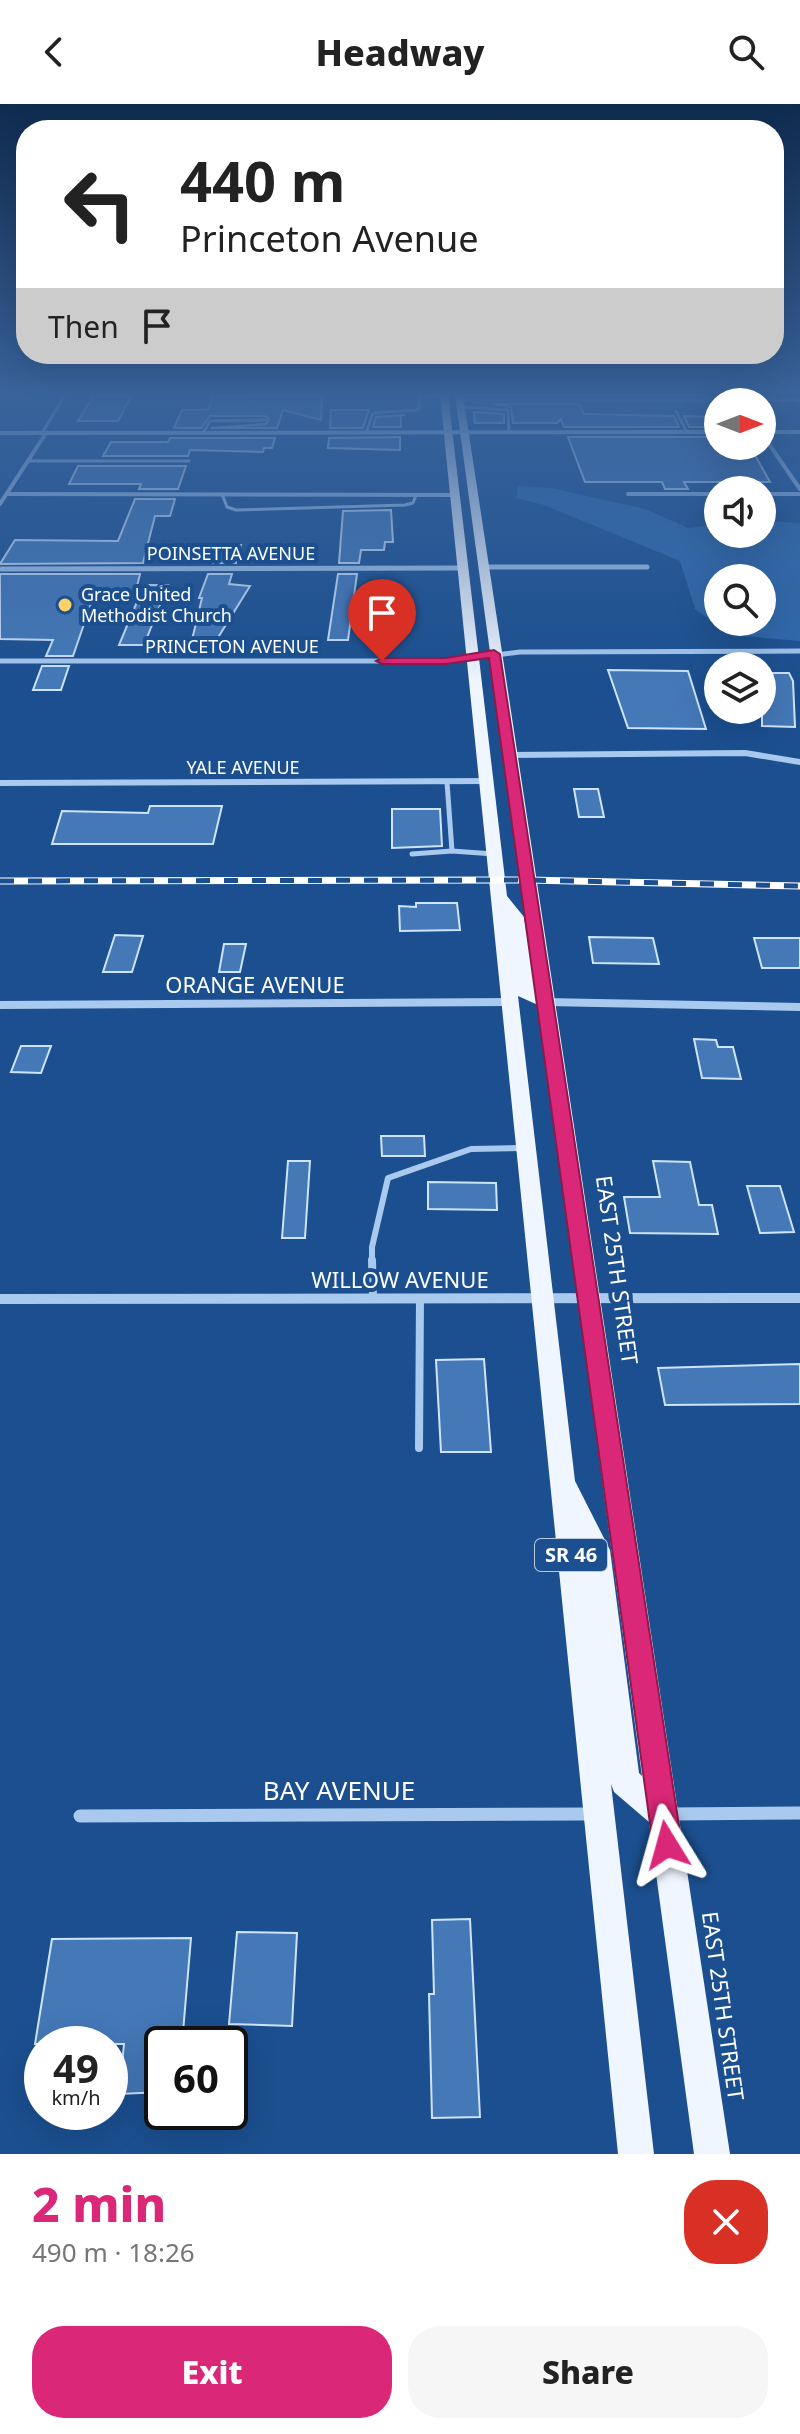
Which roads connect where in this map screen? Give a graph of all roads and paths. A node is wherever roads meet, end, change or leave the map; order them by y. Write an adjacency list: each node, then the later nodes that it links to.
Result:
1 (9, 491): 6 (street)
2 (455, 491): 11 (main road, SR 46)
3 (472, 491): 14 (main road, EAST 25TH STREET / SR 46)
4 (800, 491): 5 (street)
5 (776, 493)
6 (7, 494): 7 (street); 12 (street)
7 (222, 494): 10 (street); 10 (lane)
8 (628, 494): 9 (street)
9 (704, 494)
10 (416, 495): 11 (street)
11 (455, 495): 13 (main road, SR 46)
12 (0, 504)
13 (460, 532): 14 (main road); 16 (main road, SR 46)
14 (482, 567): 15 (street); 19 (main road, EAST 25TH STREET / SR 46)
15 (647, 567)
16 (463, 568): 17 (street, POINSETTA AVENUE); 20 (main road, SR 46)
17 (0, 569)
18 (800, 651): 19 (street, PRINCETON AVENUE)
19 (494, 654): 20 (street, PRINCETON AVENUE); 22 (main road, EAST 25TH STREET / SR 46)
20 (473, 657): 21 (street, PRINCETON AVENUE); 24 (main road, SR 46)
21 (0, 661)
22 (509, 755): 23 (street); 32 (main road, EAST 25TH STREET / SR 46)
23 (800, 762)
24 (486, 781): 25 (street, YALE AVENUE); 29 (main road, SR 46)
25 (447, 782): 26 (street, YALE AVENUE); 27 (lane)
26 (0, 783)
27 (452, 851): 28 (lane); 29 (lane)
28 (412, 854)
29 (494, 854): 30 (main road, SR 46)
30 (499, 896): 31 (main road, SR 46); 32 (main road)
31 (510, 1002): 33 (street, ORANGE AVENUE); 35 (main road, SR 46)
32 (546, 1002): 34 (street); 36 (main road, EAST 25TH STREET / SR 46)
33 (0, 1005)
34 (800, 1007)
35 (526, 1148): 37 (main road, SR 46); 38 (lane)
36 (588, 1296): 37 (street, WILLOW AVENUE); 40 (street, WILLOW AVENUE); 46 (main road, EAST 25TH STREET / SR 46)
37 (542, 1297): 39 (street, WILLOW AVENUE); 43 (main road, SR 46)
38 (373, 1298): 39 (street, WILLOW AVENUE); 41 (street, WILLOW AVENUE)
39 (420, 1298): 42 (lane)
40 (800, 1298)
41 (0, 1299)
42 (419, 1448)
43 (562, 1476): 45 (main road, SR 46); 46 (main road)
44 (800, 1813): 46 (street)
45 (599, 1814): 47 (street, BAY AVENUE); 48 (main road, SR 46)
46 (663, 1814): 49 (main road, EAST 25TH STREET / SR 46)
47 (80, 1816)
48 (636, 2154)
49 (712, 2154)

